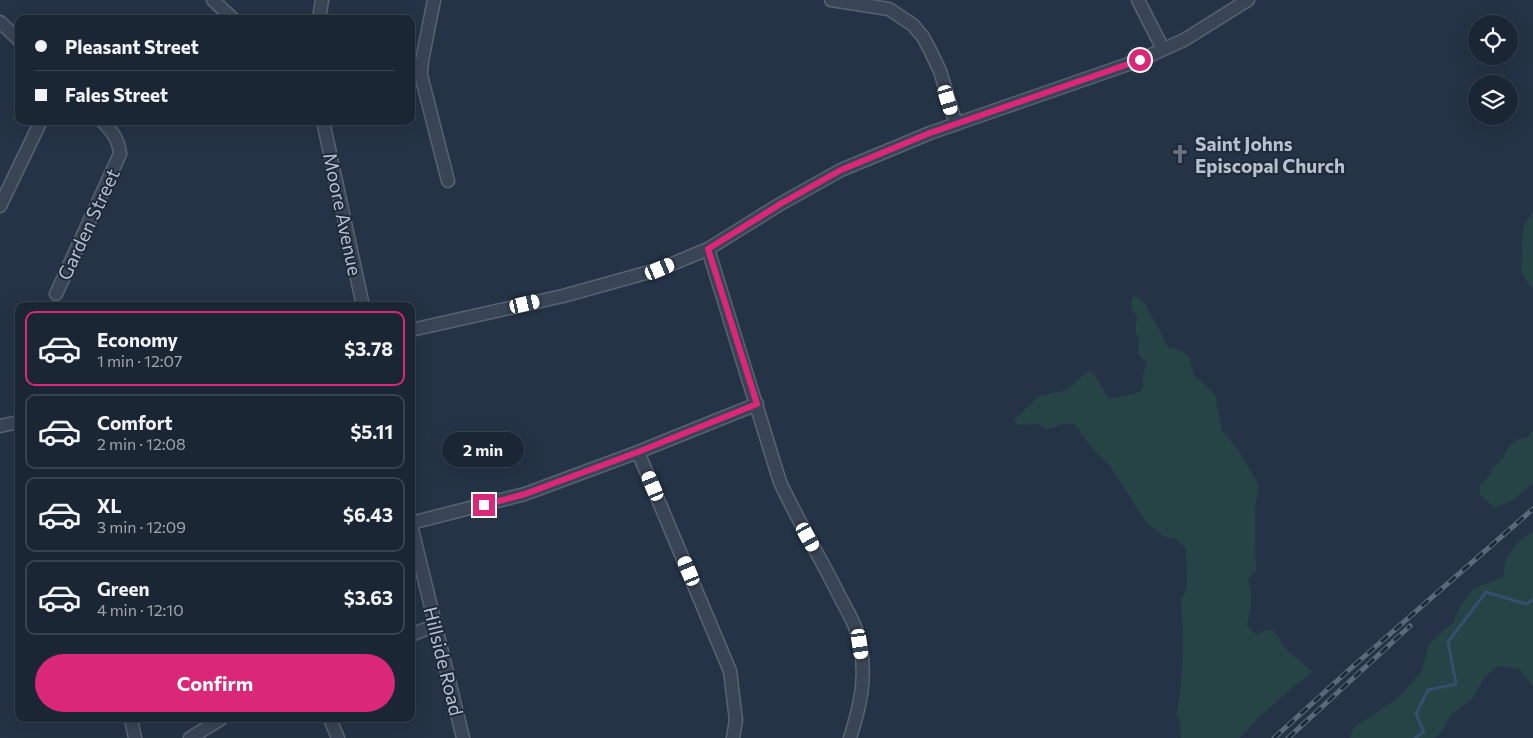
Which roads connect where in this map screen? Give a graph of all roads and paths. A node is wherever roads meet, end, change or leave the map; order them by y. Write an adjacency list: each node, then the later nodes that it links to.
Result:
1 (213, 0): 7 (street)
2 (322, 0): 8 (street)
3 (434, 0): 12 (street)
4 (831, 0): 13 (street)
5 (1138, 0): 11 (street)
6 (1248, 0): 11 (street)
7 (228, 15)
8 (320, 15)
9 (0, 22): 10 (street)
10 (15, 36)
11 (1163, 49): 13 (street)
12 (416, 74): 17 (street)
13 (956, 124): 19 (street)
14 (39, 125): 18 (street)
15 (106, 125): 20 (street, Garden Street)
16 (324, 125): 21 (street, Moore Avenue)
17 (448, 181)
18 (0, 206)
19 (708, 249): 22 (street); 23 (street)
20 (56, 294)
21 (362, 302)
22 (415, 329)
23 (757, 404): 26 (street); 39 (street)
24 (15, 423): 25 (street)
25 (0, 426)
26 (638, 452): 27 (street); 38 (street)
27 (415, 523)
28 (415, 540): 29 (street, Hillside Road)
29 (436, 625): 30 (street); 37 (street, Hillside Road)
30 (415, 633)
31 (131, 722): 34 (street)
32 (216, 722): 35 (street)
33 (331, 722): 36 (street)
34 (135, 738)
35 (190, 738)
36 (338, 738)
37 (463, 738)
38 (733, 738)
39 (850, 738)

